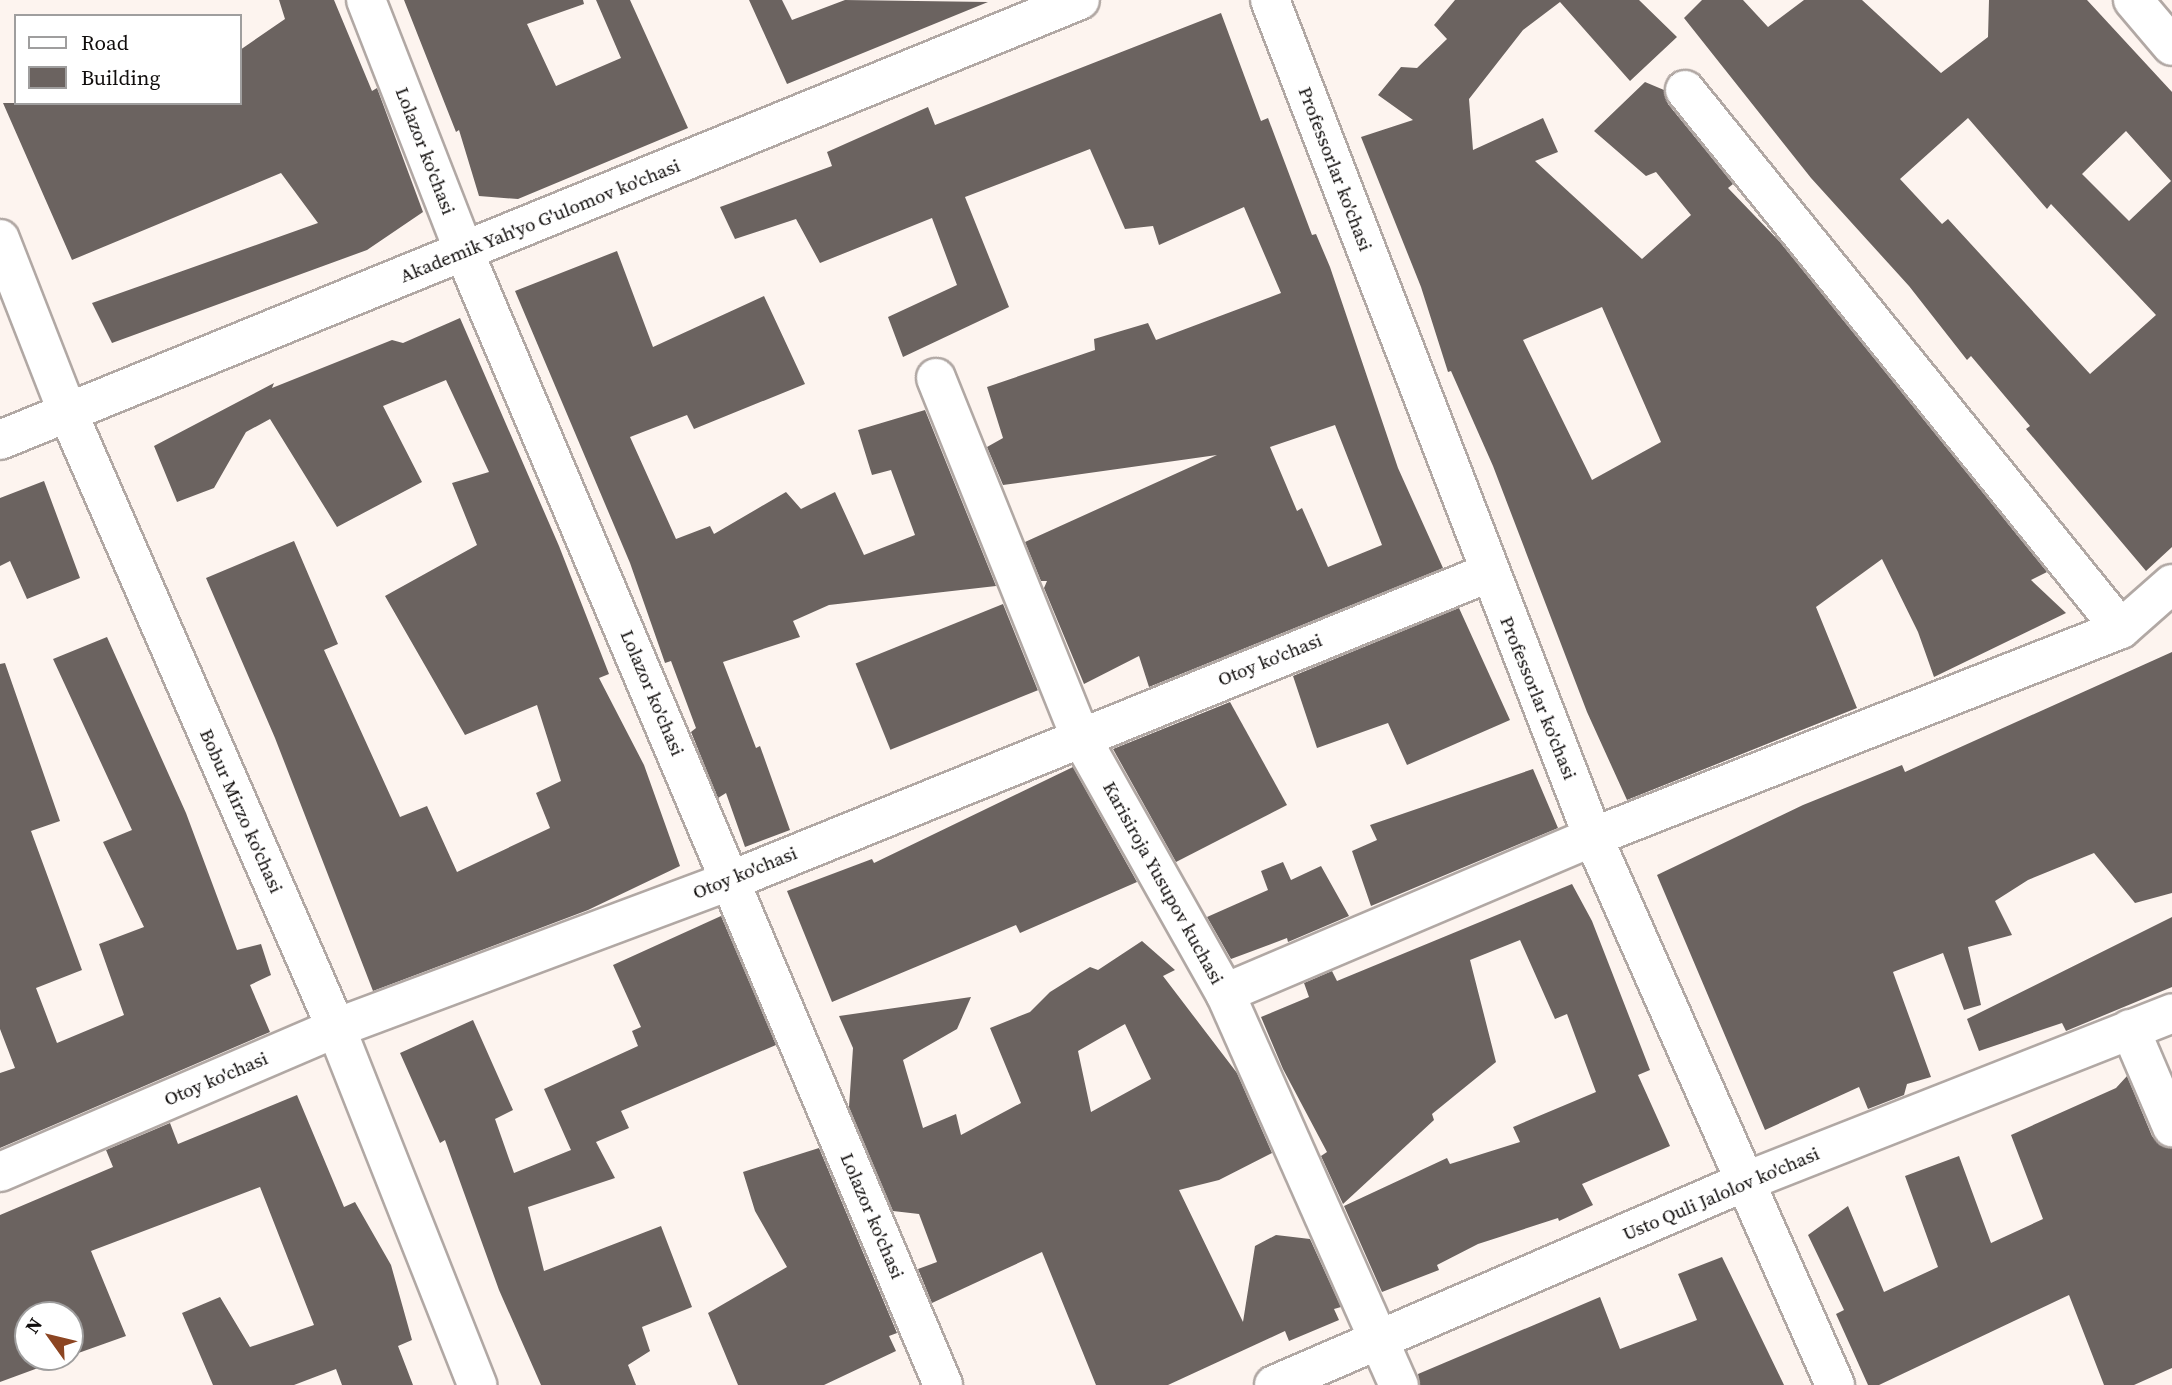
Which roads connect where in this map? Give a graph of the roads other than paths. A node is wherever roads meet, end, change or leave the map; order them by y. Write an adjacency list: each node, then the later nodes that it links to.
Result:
1 (366, 0): 8 (street, Lolazor ko'chasi)
2 (1080, 0): 8 (street, Akademik Yah'yo G'ulomov ko'chasi)
3 (1270, 0): 12 (street, Professorlar ko'chasi)
4 (2133, 0): 5 (street)
5 (2172, 46)
6 (1685, 90): 14 (street)
7 (0, 239): 10 (street, Bobur Mirzo ko'chasi)
8 (464, 252): 10 (street, Akademik Yah'yo G'ulomov ko'chasi); 17 (street, Lolazor ko'chasi)
9 (936, 378): 15 (street, Karisiroja Yusupov kuchasi)
10 (68, 413): 11 (street, Akademik Yah'yo G'ulomov ko'chasi); 20 (street, Bobur Mirzo ko'chasi)
11 (0, 440)
12 (1489, 573): 15 (street, Otoy ko'chasi); 16 (street, Professorlar ko'chasi)
13 (2172, 584): 14 (street)
14 (2121, 629): 16 (street)
15 (1080, 736): 17 (street, Otoy ko'chasi); 18 (street, Karisiroja Yusupov kuchasi)
16 (1593, 836): 18 (street); 24 (street, Professorlar ko'chasi)
17 (732, 880): 20 (street, Otoy ko'chasi); 27 (street, Lolazor ko'chasi)
18 (1225, 993): 25 (street, Karisiroja Yusupov kuchasi)
19 (2172, 1013): 21 (street, Usto Quli Jalolov ko'chasi)
20 (336, 1028): 23 (street, Otoy ko'chasi); 26 (street, Bobur Mirzo ko'chasi)
21 (2130, 1029): 22 (street); 24 (street, Usto Quli Jalolov ko'chasi)
22 (2172, 1126)
23 (0, 1172)
24 (1744, 1182): 25 (street, Usto Quli Jalolov ko'chasi); 30 (street, Professorlar ko'chasi)
25 (1382, 1341): 28 (street, Usto Quli Jalolov ko'chasi); 29 (street, Karisiroja Yusupov kuchasi)
26 (477, 1385)
27 (943, 1385)
28 (1274, 1385)
29 (1399, 1385)
30 (1835, 1385)

